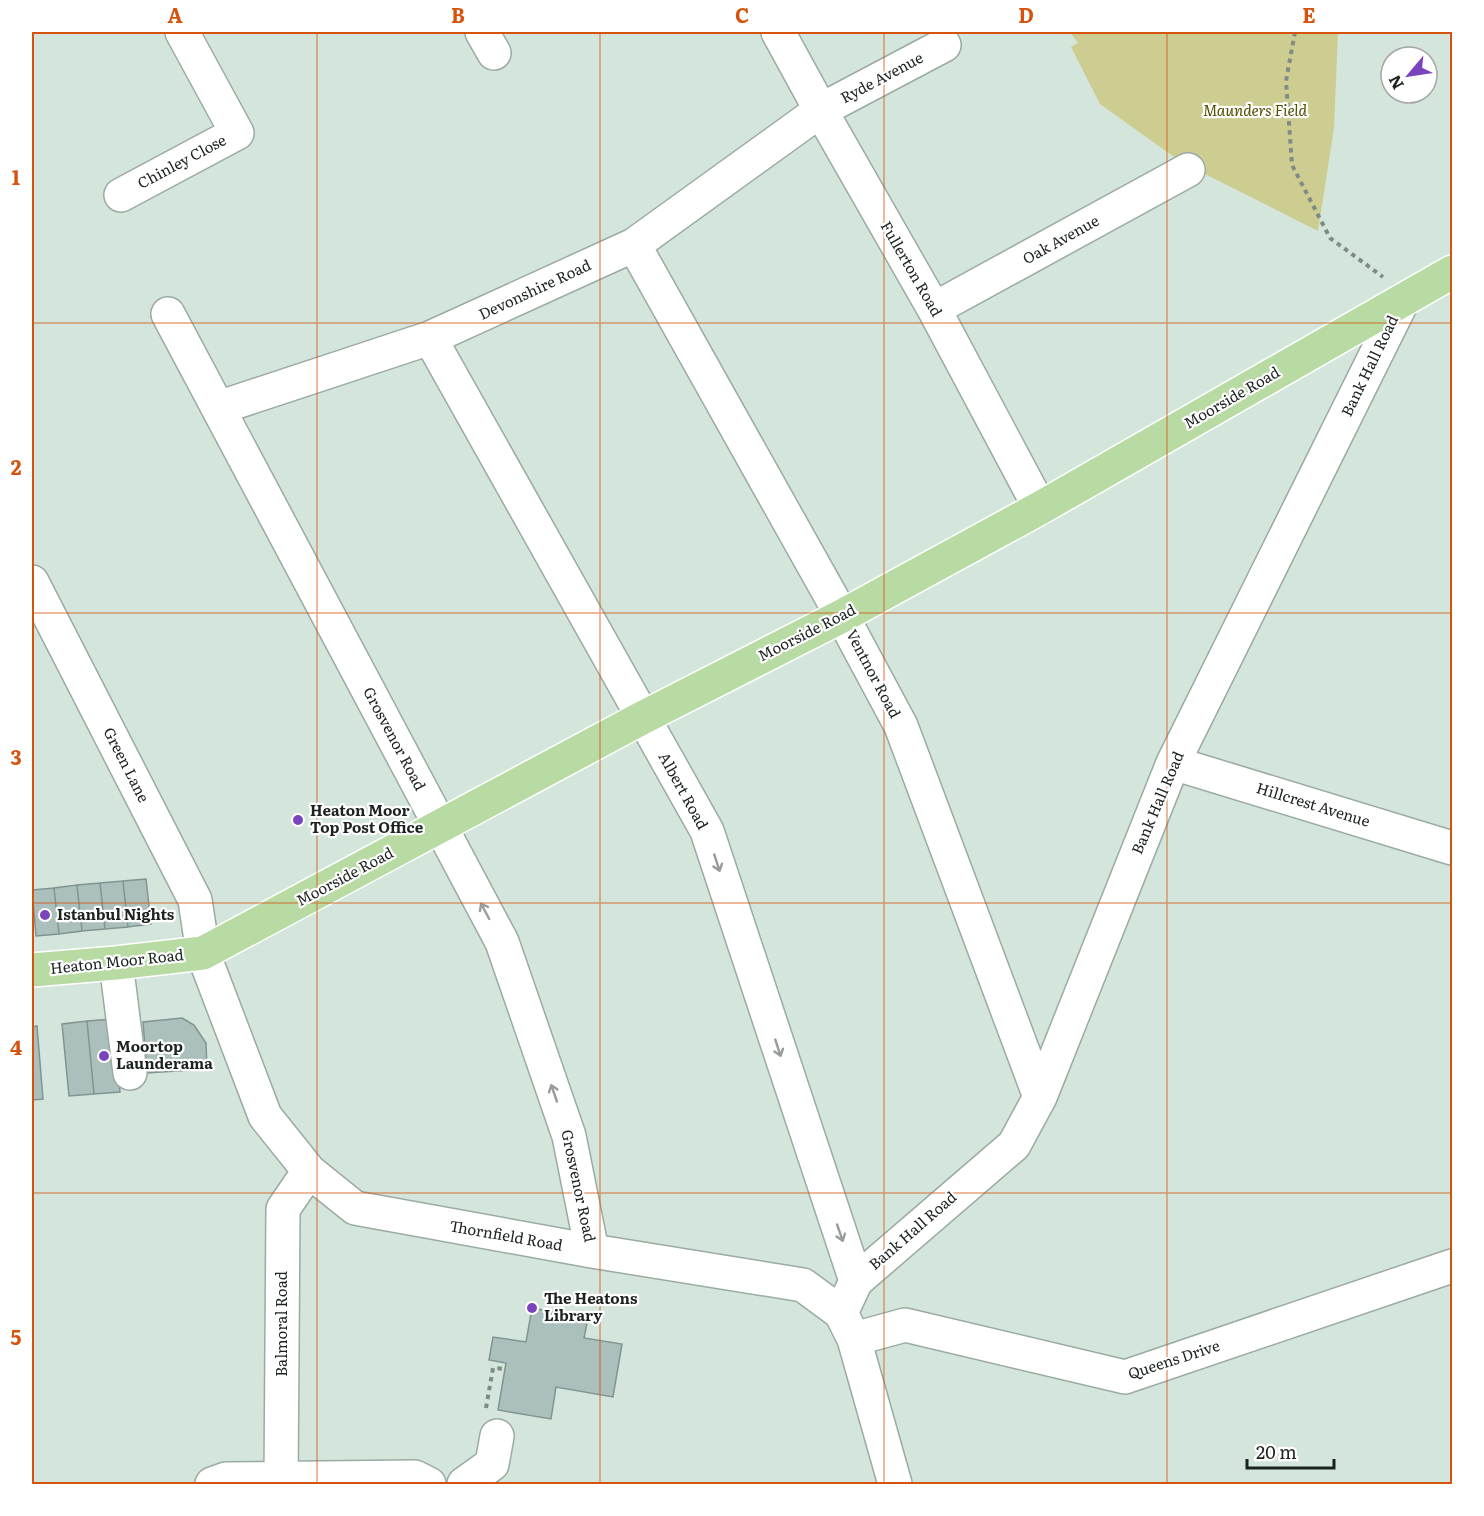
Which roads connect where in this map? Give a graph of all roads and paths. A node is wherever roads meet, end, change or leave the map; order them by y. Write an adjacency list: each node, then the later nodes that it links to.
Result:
1 (182, 32): 7 (street, Chinley Close)
2 (778, 32): 5 (street, Fullerton Road)
3 (1295, 32): 10 (path)
4 (944, 45): 5 (street, Ryde Avenue)
5 (821, 110): 8 (street, Devonshire Road); 11 (street, Fullerton Road)
6 (1188, 170): 11 (street, Oak Avenue)
7 (121, 195)
8 (634, 245): 13 (street, Devonshire Road); 17 (street, Ventnor Road)
9 (1452, 272): 10 (main road, Bank Hall Road)
10 (1403, 300): 15 (main road, Moorside Road); 19 (street, Bank Hall Road)
11 (934, 309): 15 (street, Fullerton Road)
12 (168, 314): 14 (street, Grosvenor Road)
13 (430, 338): 14 (street, Devonshire Road); 18 (street, Albert Road)
14 (218, 408): 20 (street, Grosvenor Road)
15 (1040, 508): 17 (main road, Moorside Road)
16 (32, 582): 22 (street, Green Lane)
17 (842, 616): 18 (main road, Moorside Road); 26 (street, Ventnor Road)
18 (642, 718): 20 (main road, Moorside Road); 30 (street, Albert Road, one-way to 30)
19 (1173, 763): 21 (street, Hillcrest Avenue); 26 (street, Bank Hall Road)
20 (441, 825): 22 (main road, Moorside Road); 28 (street, Grosvenor Road, one-way to 20)
21 (1452, 848)
22 (203, 953): 23 (main road, Heaton Moor Road); 27 (street, Thornfield Road)
23 (116, 963): 24 (main road, Heaton Moor Road); 25 (street)
24 (32, 970)
25 (130, 1073)
26 (1040, 1097): 30 (street, Bank Hall Road)
27 (309, 1171): 28 (street, Thornfield Road); 34 (street, Balmoral Road)
28 (592, 1251): 31 (street, Thornfield Road)
29 (1452, 1266): 31 (street, Queens Drive)
30 (855, 1281): 31 (street, Bank Hall Road)
31 (848, 1326): 38 (street)
32 (505, 1369): 33 (path)
33 (491, 1423): 37 (street)
34 (281, 1482): 35 (street); 36 (street)
35 (212, 1485)
36 (429, 1485)
37 (464, 1485)
38 (895, 1485)

